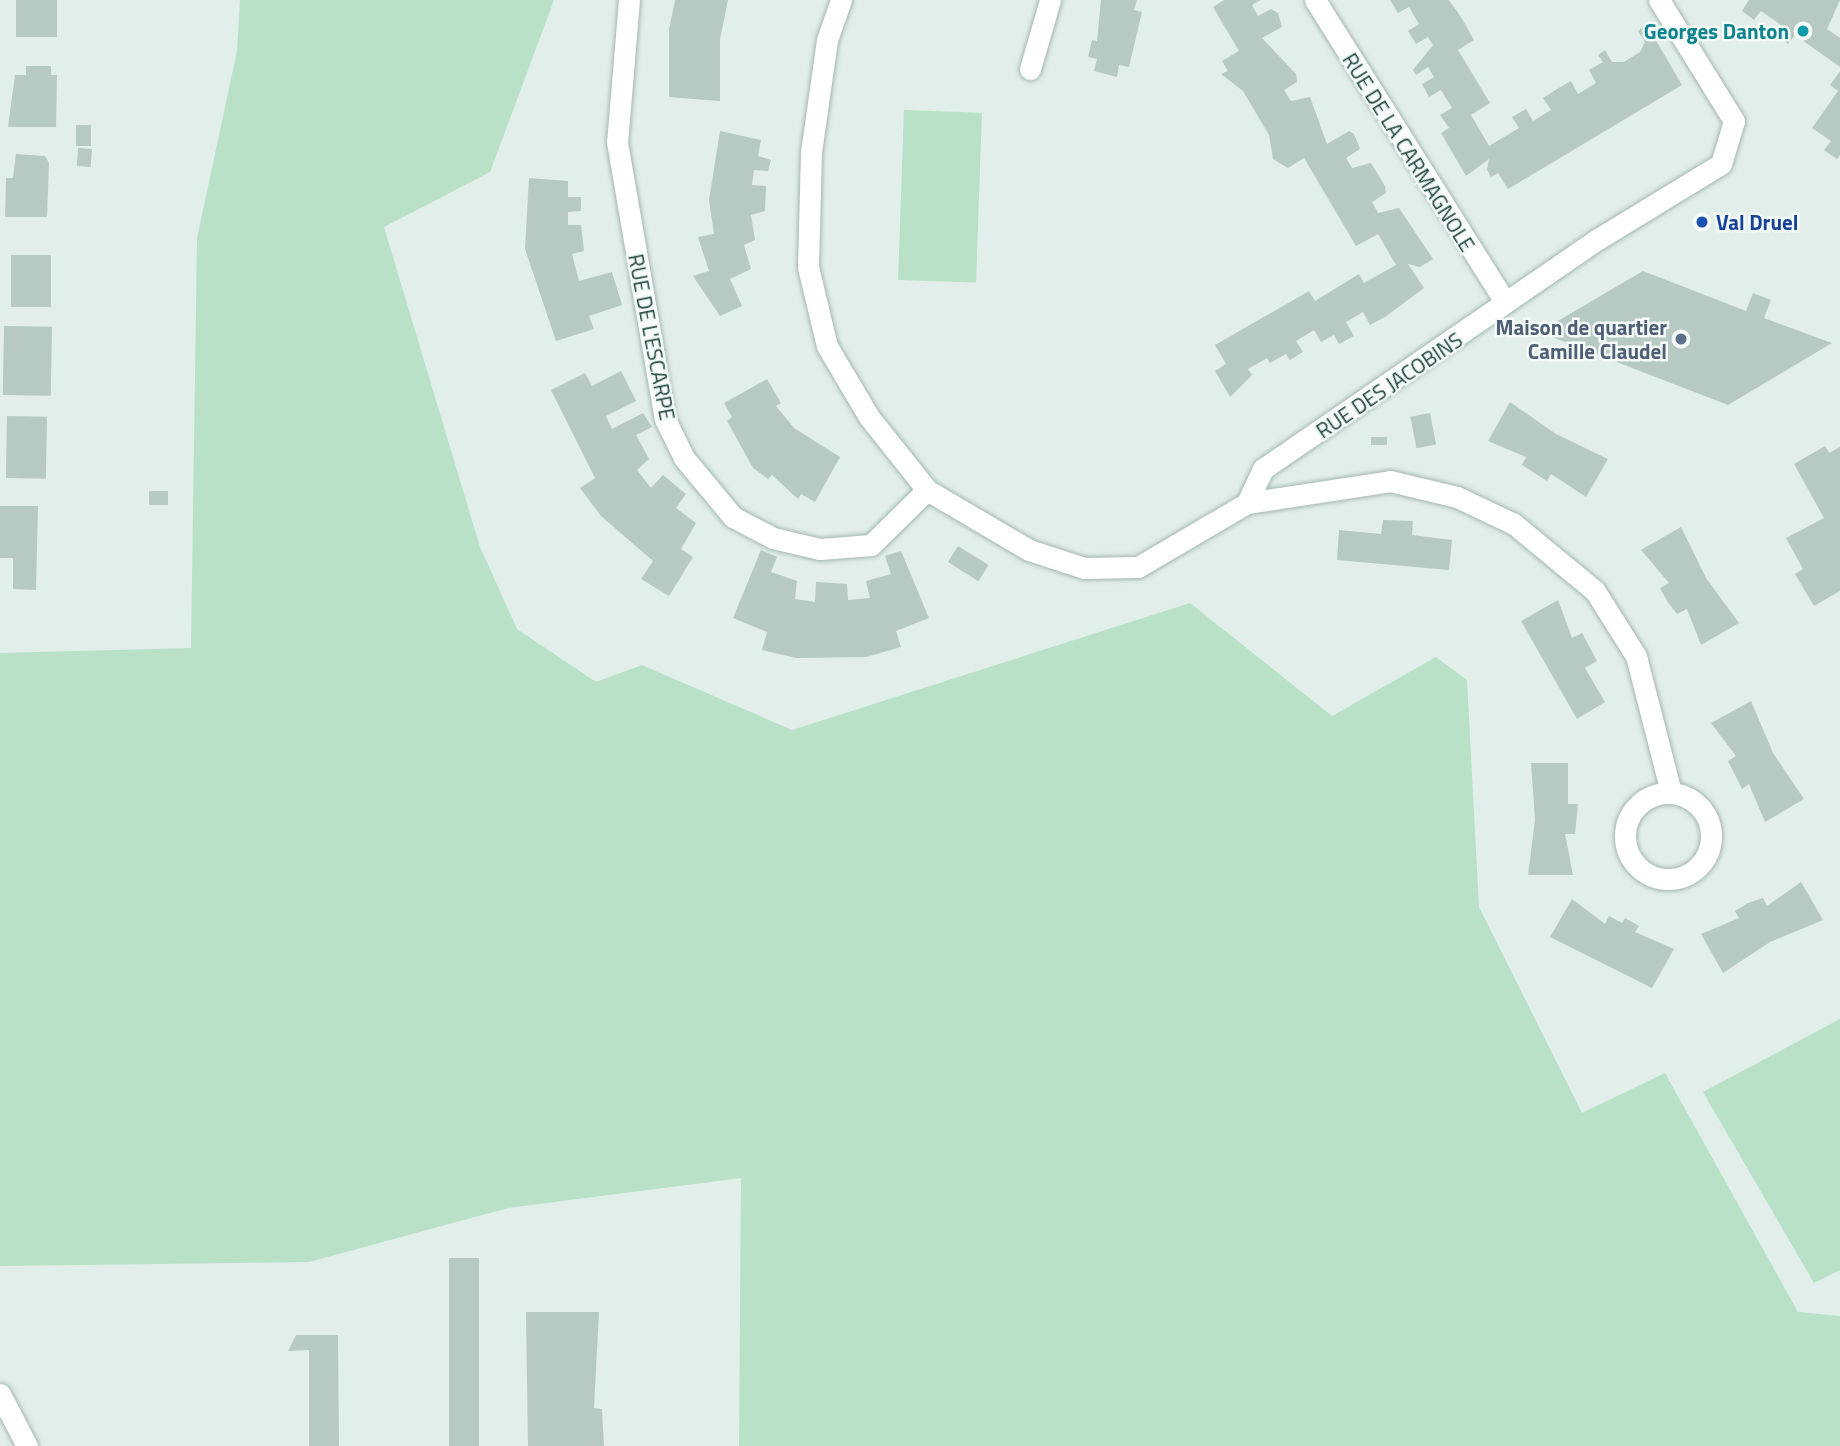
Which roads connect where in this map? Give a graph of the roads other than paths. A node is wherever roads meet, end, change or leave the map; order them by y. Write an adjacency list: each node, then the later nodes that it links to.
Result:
1 (629, 0): 8 (street, RUE DE L'ESCARPE)
2 (841, 0): 8 (street)
3 (1050, 0): 6 (street)
4 (1315, 0): 7 (street, RUE DE LA CARMAGNOLE)
5 (1658, 0): 7 (street, RUE DES JACOBINS)
6 (1030, 69)
7 (1505, 302): 9 (street, RUE DES JACOBINS)
8 (927, 490): 9 (street)
9 (1247, 503): 10 (street)
10 (1671, 792): 10 (street)
11 (0, 1394): 12 (street)
12 (27, 1446)

